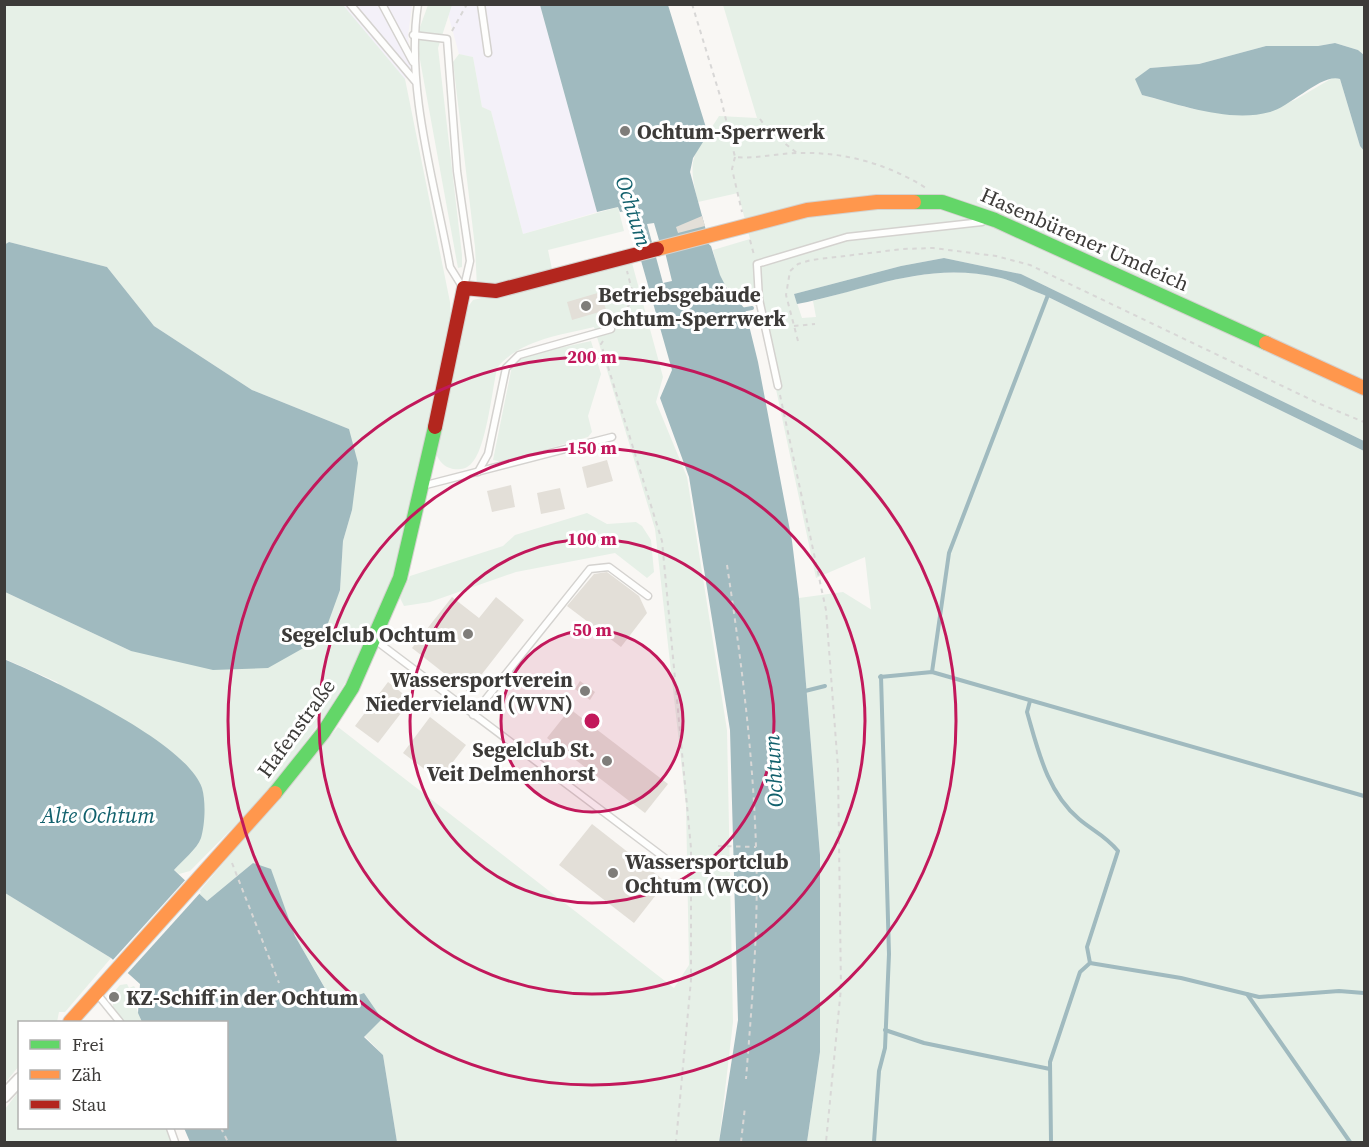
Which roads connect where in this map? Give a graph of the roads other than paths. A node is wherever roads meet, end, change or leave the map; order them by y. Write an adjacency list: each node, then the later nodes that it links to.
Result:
1 (350, 4): 8 (lane)
2 (382, 4): 7 (lane)
3 (418, 4): 5 (lane)
4 (481, 4): 6 (lane)
5 (413, 35): 7 (lane); 10 (lane)
6 (488, 53)
7 (414, 64): 8 (lane)
8 (415, 81): 10 (lane)
9 (995, 220): 10 (street, Hasenbürener Umdeich); 12 (lane); 13 (street, Hasenbürener Umdeich)
10 (464, 288): 16 (street, Hafenstraße)
11 (611, 329): 15 (lane)
12 (778, 386)
13 (1365, 388)
14 (612, 437): 15 (lane)
15 (478, 472): 16 (lane)
16 (423, 486): 18 (street, Hafenstraße)
17 (648, 596): 19 (lane)
18 (374, 640): 19 (lane); 21 (street, Hafenstraße)
19 (472, 715): 20 (lane)
20 (674, 865)
21 (96, 993): 22 (street, Hafenstraße); 23 (lane)
22 (72, 1021)
23 (118, 1021)
24 (18, 1081): 25 (street)
25 (4, 1096)

